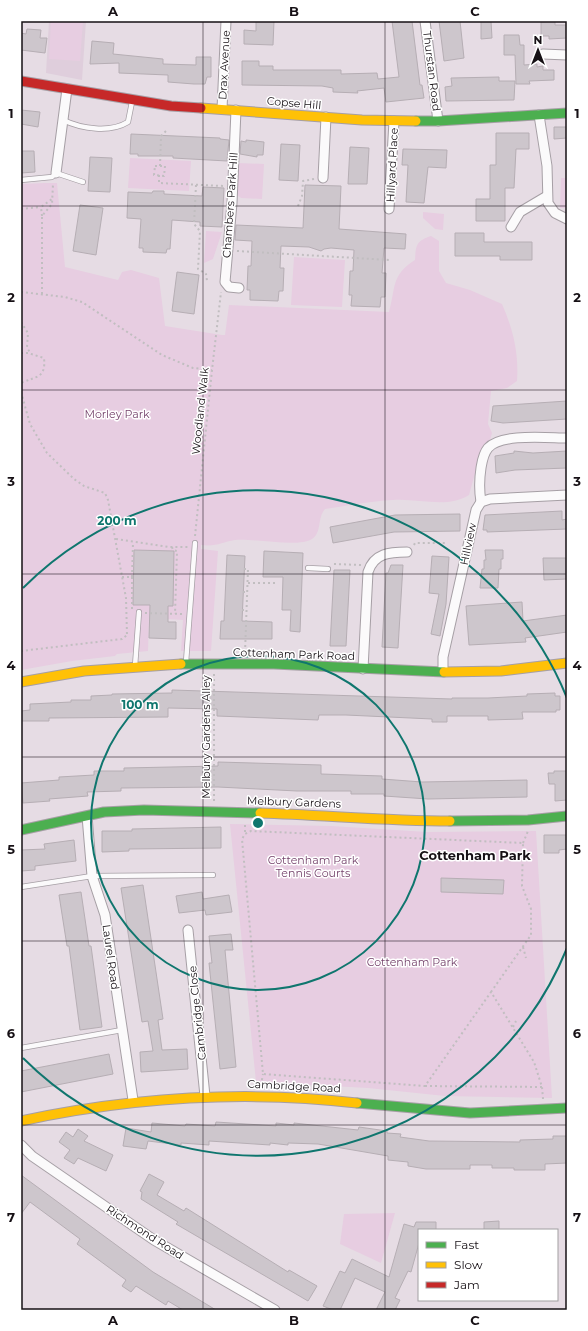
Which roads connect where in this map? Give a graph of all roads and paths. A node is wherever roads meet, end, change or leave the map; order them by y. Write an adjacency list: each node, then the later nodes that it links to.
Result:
1 (226, 21): 8 (street, Drax Avenue)
2 (425, 21): 14 (street, Thurstan Road)
3 (543, 54): 4 (street)
4 (567, 55)
5 (21, 81): 6 (street, Copse Hill)
6 (68, 89): 7 (street, Copse Hill); 13 (street)
7 (133, 100): 8 (street, Copse Hill); 13 (lane)
8 (222, 109): 9 (street, Copse Hill)
9 (236, 110): 12 (street, Copse Hill); 35 (street, Chambers Park Hill)
10 (567, 113): 11 (street, Copse Hill)
11 (539, 115): 14 (street, Copse Hill); 26 (street)
12 (326, 117): 15 (street, Copse Hill); 20 (street)
13 (63, 120): 18 (street)
14 (438, 121): 15 (street, Copse Hill)
15 (394, 122): 31 (street, Hillyard Place)
16 (167, 130): 17 (path)
17 (160, 166): 19 (path); 19 (path)
18 (54, 175): 21 (lane); 23 (lane); 27 (path)
19 (159, 175): 24 (path)
20 (323, 178)
21 (21, 180)
22 (303, 181): 28 (path)
23 (83, 182)
24 (196, 184): 25 (path); 37 (path)
25 (217, 186)
26 (547, 196): 33 (street); 34 (street)
27 (52, 199): 29 (path); 32 (path)
28 (298, 206)
29 (41, 207): 30 (path); 32 (path)
30 (21, 209)
31 (389, 209)
32 (42, 216): 41 (path)
33 (567, 219)
34 (511, 227)
35 (228, 251): 36 (path); 38 (street, Chambers Park Hill)
36 (389, 260)
37 (207, 281)
38 (225, 282): 39 (street); 45 (path, Woodland Walk)
39 (239, 288)
40 (21, 292): 41 (path)
41 (42, 294): 45 (path)
42 (21, 322): 44 (path)
43 (21, 353): 44 (path)
44 (30, 353): 46 (path)
45 (212, 370): 55 (path, Woodland Walk)
46 (21, 383)
47 (21, 392): 51 (path)
48 (567, 438): 50 (street)
49 (567, 495): 50 (street)
50 (481, 502): 81 (street, Hillview)
51 (116, 539): 52 (path); 61 (path)
52 (132, 542): 54 (path); 62 (path)
53 (446, 543): 56 (path)
54 (172, 546): 55 (path); 70 (path)
55 (195, 546): 71 (lane)
56 (408, 552): 57 (street)
57 (370, 566): 60 (path); 80 (street)
58 (308, 568): 60 (lane)
59 (244, 569): 63 (path)
60 (328, 569)
61 (122, 577): 62 (path); 72 (path)
62 (132, 577): 69 (path)
63 (248, 583): 64 (path); 66 (path)
64 (278, 583)
65 (243, 592): 66 (path)
66 (248, 592): 68 (path)
67 (242, 610): 68 (path)
68 (247, 610): 78 (path)
69 (139, 612): 70 (path); 73 (lane)
70 (175, 614): 71 (path)
71 (189, 614): 77 (lane)
72 (127, 635): 73 (path); 74 (path)
73 (138, 646): 79 (lane)
74 (21, 651)
75 (214, 663): 77 (street, Cottenham Park Road); 78 (street, Cottenham Park Road); 83 (path, Melbury Gardens Alley)
76 (567, 663): 81 (street, Cottenham Park Road)
77 (186, 664): 79 (street, Cottenham Park Road)
78 (245, 664): 80 (street, Cottenham Park Road)
79 (135, 666): 82 (street, Cottenham Park Road)
80 (363, 669): 81 (street, Cottenham Park Road)
81 (443, 671)
82 (21, 682)
83 (214, 811): 84 (street, Melbury Gardens); 85 (street, Melbury Gardens)
84 (87, 816): 86 (street, Melbury Gardens); 88 (street, Laurel Road)
85 (567, 816)
86 (21, 830)
87 (213, 875): 88 (lane)
88 (92, 876): 89 (lane); 96 (street, Laurel Road)
89 (21, 888)
90 (188, 930): 100 (street, Cambridge Close)
91 (522, 946): 92 (path); 93 (path); 98 (path)
92 (526, 958)
93 (491, 992): 95 (path); 98 (path)
94 (516, 1021): 95 (path)
95 (513, 1027): 99 (path)
96 (122, 1030): 97 (lane); 101 (street, Laurel Road)
97 (21, 1048)
98 (425, 1086): 99 (path)
99 (542, 1087): 103 (path)
100 (206, 1096): 101 (street, Cambridge Road); 103 (street, Cambridge Road)
101 (133, 1100): 104 (street, Cambridge Road)
102 (567, 1108): 103 (street, Cambridge Road)
103 (545, 1110)
104 (21, 1121)
105 (21, 1145): 106 (street, Richmond Road)
106 (275, 1310)

